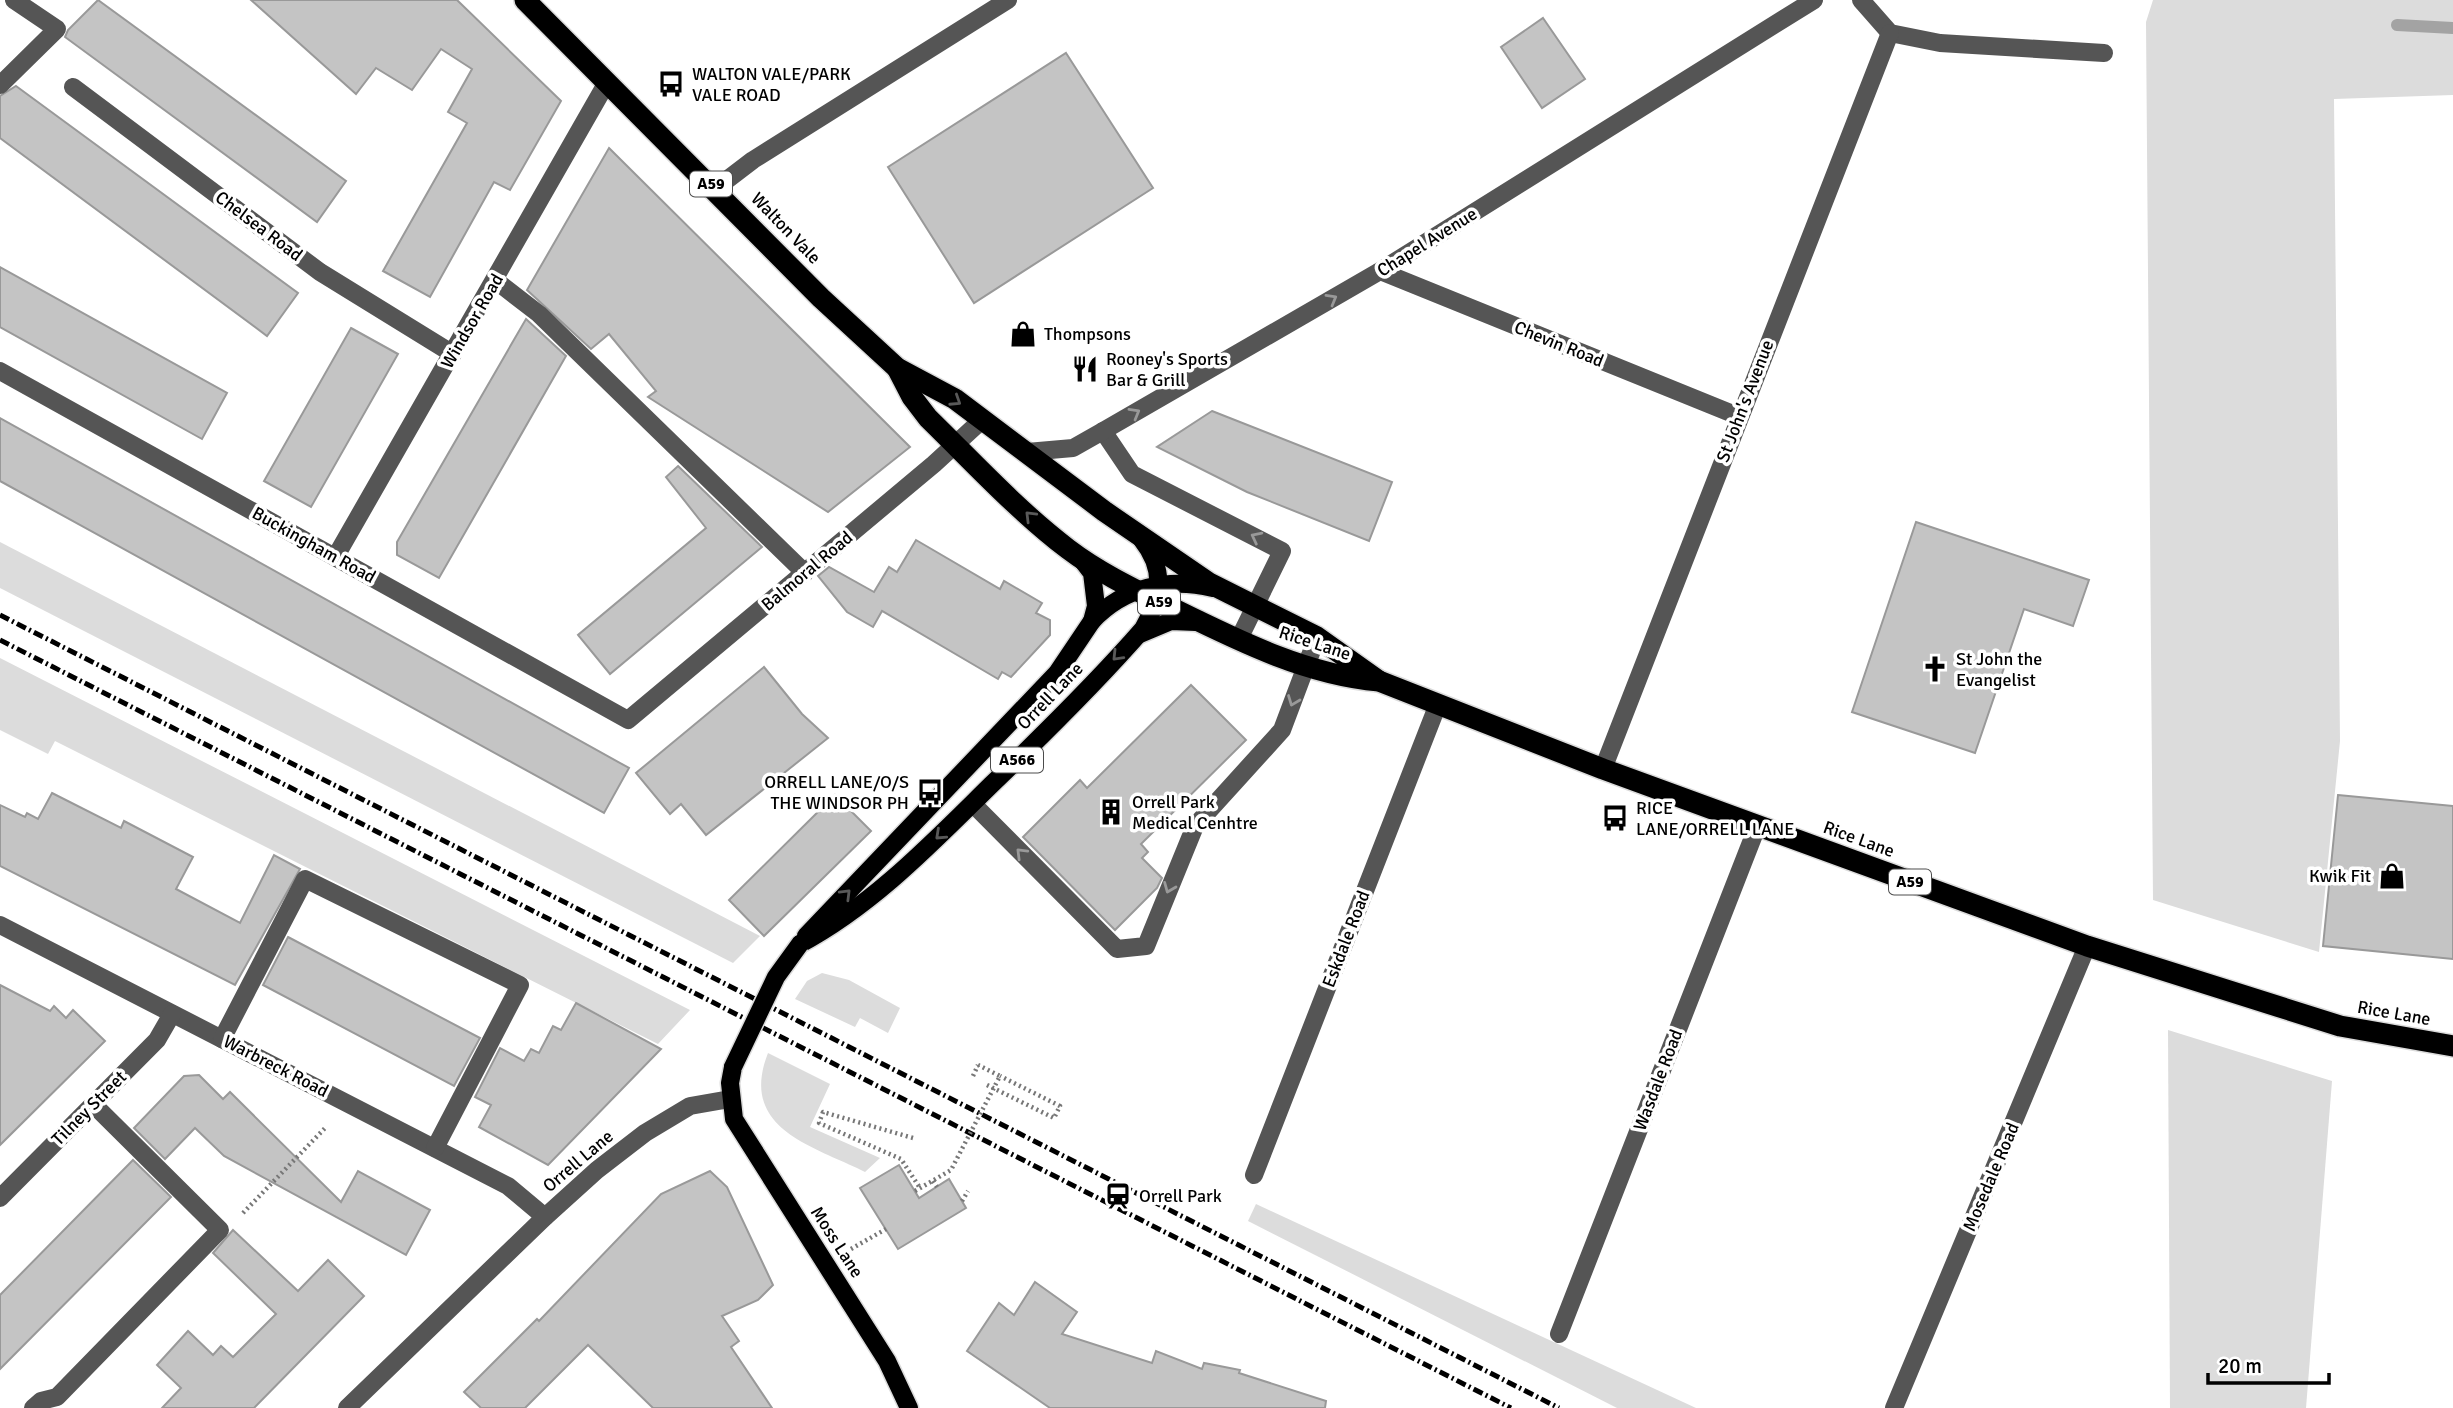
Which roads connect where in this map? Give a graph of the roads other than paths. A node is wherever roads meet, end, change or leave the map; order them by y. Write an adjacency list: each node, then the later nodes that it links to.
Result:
1 (14, 0): 9 (street)
2 (525, 0): 8 (highway, Walton Vale / A59)
3 (1008, 0): 11 (street)
4 (1814, 0): 12 (street, Chapel Avenue)
5 (1861, 0): 6 (street)
6 (1890, 33): 7 (street); 17 (street, St John's Avenue)
7 (2104, 53)
8 (606, 84): 11 (highway, Walton Vale / A59); 13 (street, Windsor Road)
9 (0, 85)
10 (73, 87): 14 (street, Chelsea Road)
11 (715, 189): 15 (highway, Walton Vale / A59)
12 (1380, 271): 17 (street, Chevin Road); 19 (street, Chapel Avenue, one-way to 12)
13 (495, 280): 14 (street, Windsor Road); 25 (street)
14 (453, 354): 23 (street, Windsor Road)
15 (897, 368): 18 (highway, Walton Vale / A59, one-way to 18); 20 (highway, Walton Vale / A59)
16 (0, 371): 23 (street, Buckingham Road)
17 (1738, 416): 39 (street, St John's Avenue)
18 (983, 419): 20 (street, Balmoral Road); 21 (highway, Walton Vale / A59)
19 (1103, 432): 21 (street, Chapel Avenue); 29 (street, one-way to 19)
20 (956, 445): 24 (highway, Walton Vale / A59, one-way to 20); 25 (street, Balmoral Road)
21 (1027, 452): 22 (highway, Walton Vale / A59)
22 (1138, 535): 27 (main road); 28 (highway, Walton Vale / A59)
23 (336, 556): 38 (street, Buckingham Road)
24 (1082, 560): 26 (highway, Walton Vale / A59); 30 (main road, Orrell Lane / A566)
25 (805, 573): 38 (street, Balmoral Road)
26 (1136, 591): 27 (highway, Walton Vale / A59); 30 (main road, Orrell Lane / A566)
27 (1158, 593): 28 (main road); 31 (highway, Walton Vale / A59); 32 (main road, Orrell Lane / A566)
28 (1227, 593): 29 (highway, Walton Vale / A59)
29 (1254, 607): 33 (highway, Rice Lane / A59); 34 (street)
30 (1092, 621): 43 (main road, Orrell Lane / A566, one-way to 30)
31 (1203, 623): 32 (main road, Orrell Lane / A566); 34 (highway, Walton Vale / A59)
32 (1137, 636): 40 (main road, Orrell Lane / A566, one-way to 40)
33 (1317, 637): 35 (street); 36 (highway, Rice Lane / A59)
34 (1239, 639): 35 (highway, Rice Lane / A59)
35 (1306, 667): 36 (highway, Rice Lane / A59); 40 (street, one-way to 40)
36 (1379, 681): 37 (highway, Rice Lane / A59)
37 (1438, 704): 39 (highway, Rice Lane / A59); 51 (street, Eskdale Road)
38 (628, 720)
39 (1603, 769): 41 (highway, Rice Lane / A59)
40 (973, 804): 43 (main road, Orrell Lane / A566, one-way to 43)
41 (1756, 827): 44 (highway, Rice Lane / A59); 54 (street, Wasdale Road)
42 (0, 925): 45 (street, Warbreck Road)
43 (800, 944): 48 (main road, Orrell Lane / A566, bridge)
44 (2087, 946): 47 (highway, Rice Lane / A59); 58 (street, Mosedale Road)
45 (172, 1014): 46 (street, Warbreck Road); 49 (street, Tilney Street)
46 (222, 1039): 50 (street, Warbreck Road); 50 (street)
47 (2453, 1046)
48 (730, 1099): 53 (street, Orrell Lane); 57 (main road, Moss Lane / A566)
49 (93, 1104): 52 (street, Tilney Street); 55 (street)
50 (435, 1148): 53 (street, Warbreck Road)
51 (1254, 1175)
52 (0, 1198)
53 (545, 1217): 56 (street, Orrell Lane)
54 (1559, 1334)
55 (33, 1408)
56 (347, 1408)
57 (909, 1408)
58 (1895, 1408)

